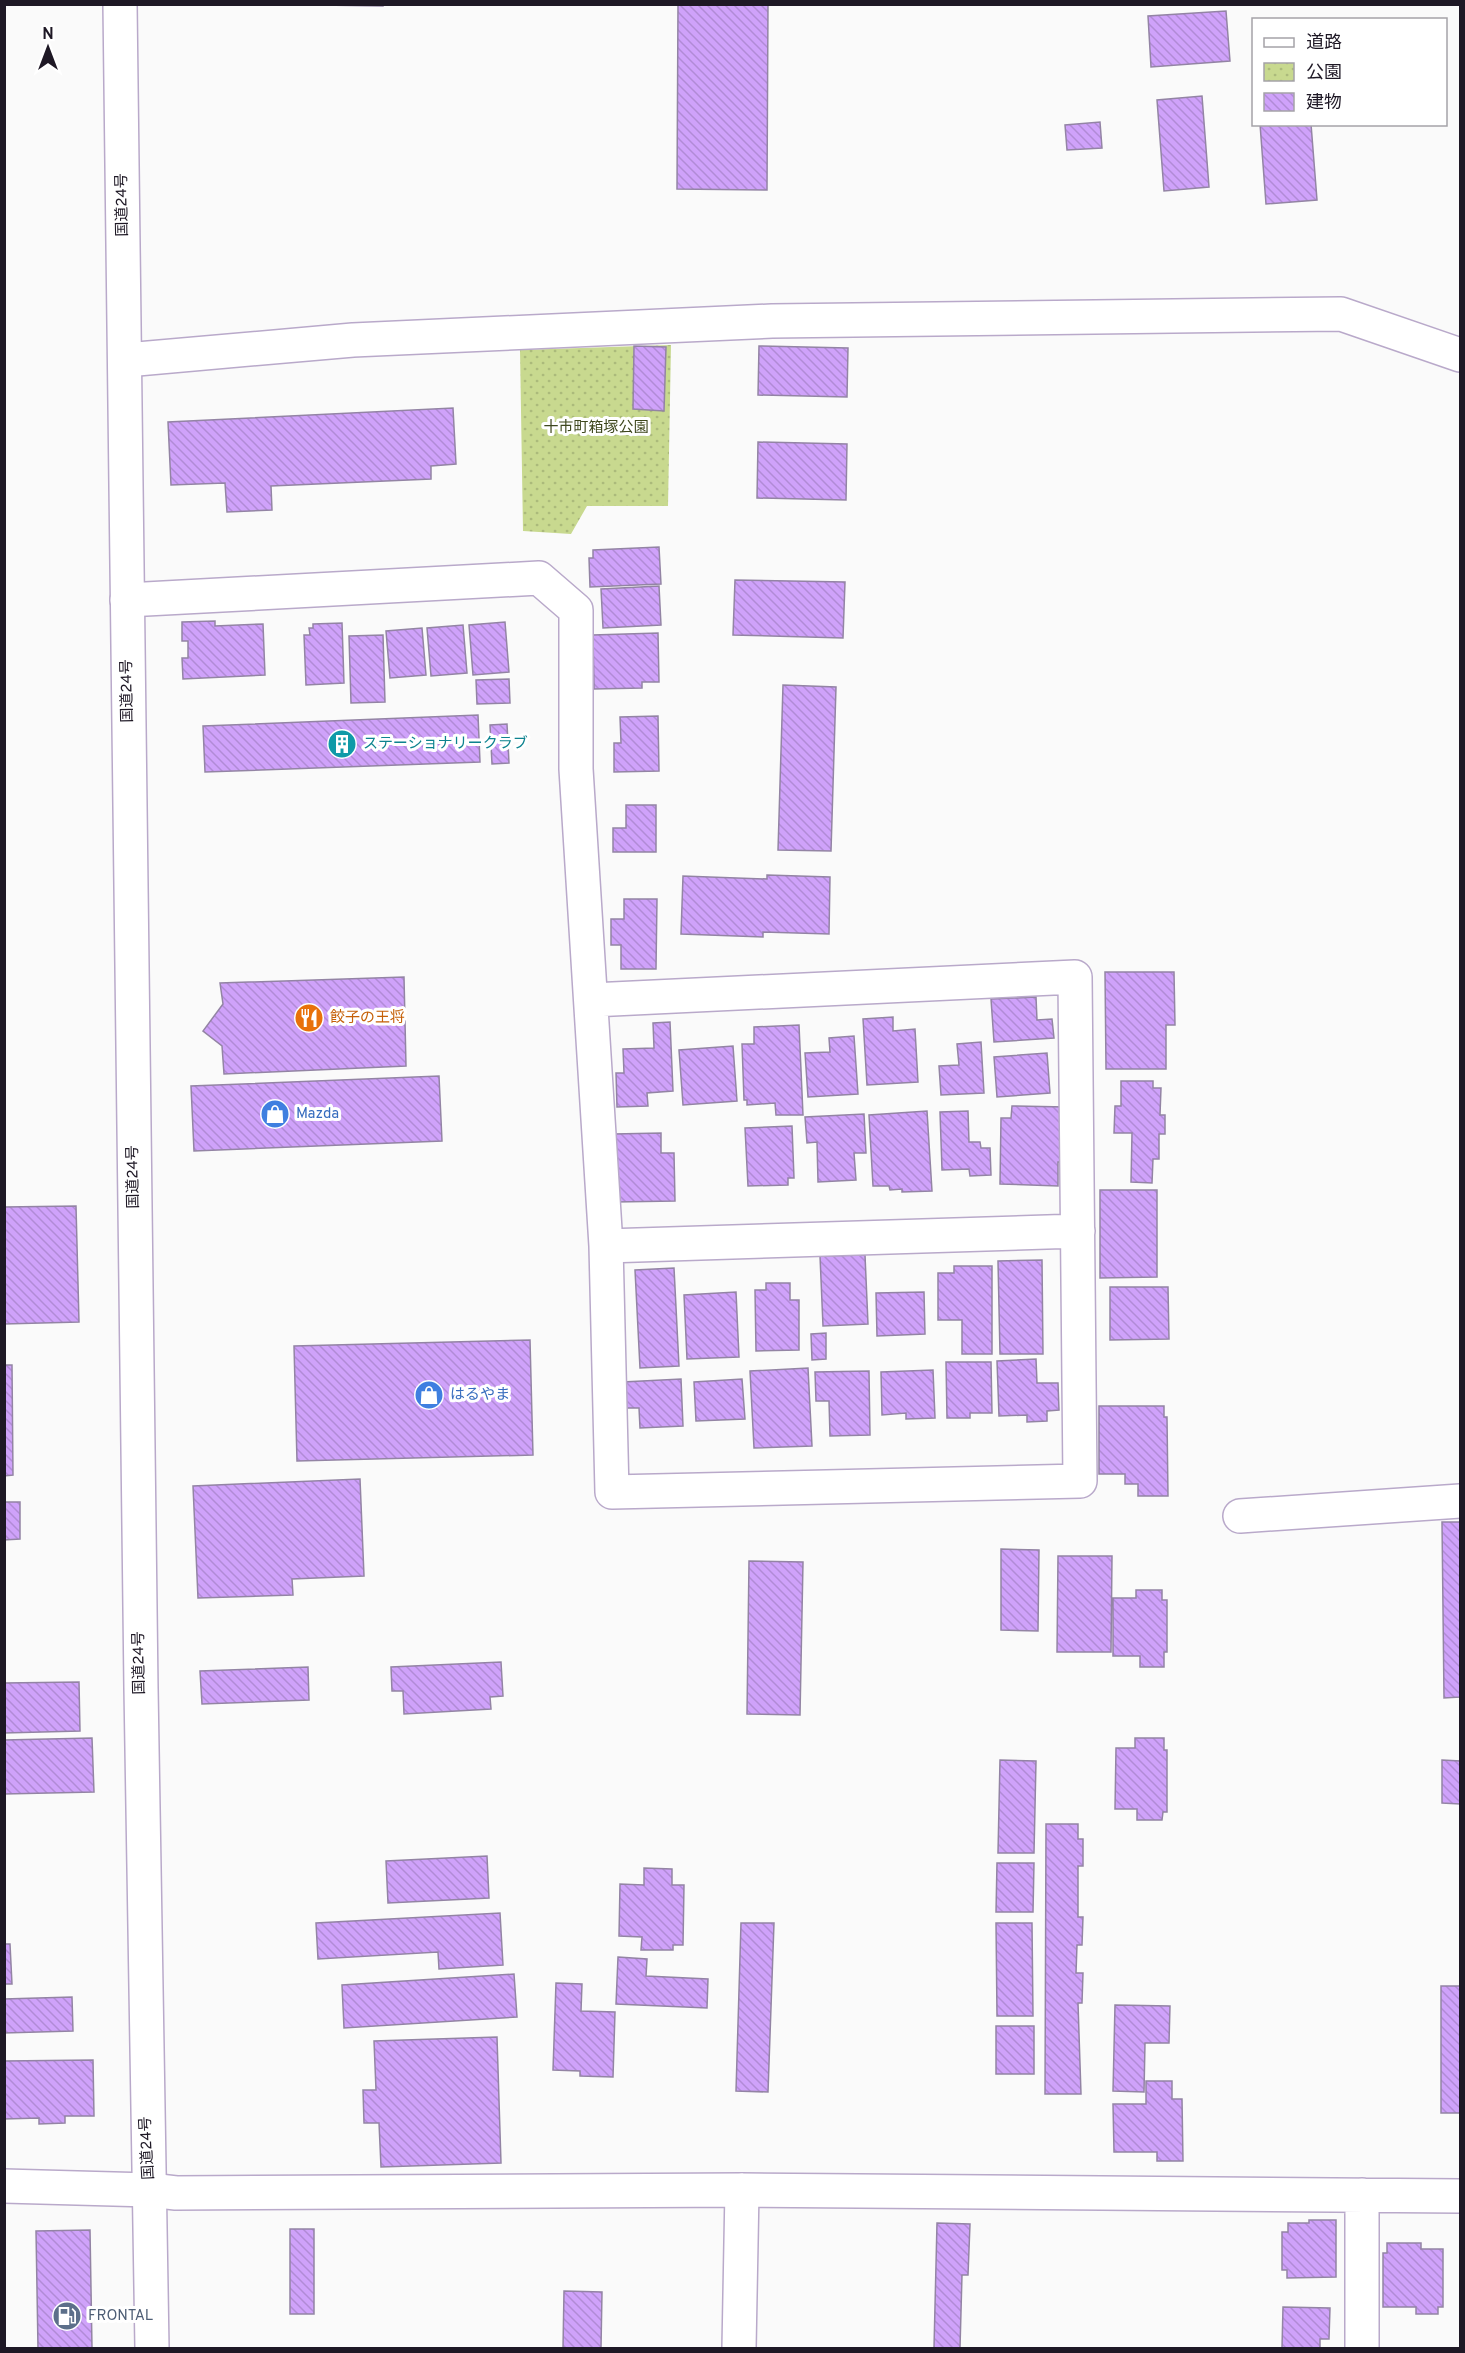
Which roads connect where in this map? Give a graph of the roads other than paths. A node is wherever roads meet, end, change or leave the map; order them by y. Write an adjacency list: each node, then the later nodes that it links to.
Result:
1 (120, 4): 3 (main road, 国道24号)
2 (1461, 355): 3 (main road)
3 (126, 360): 4 (main road, 国道24号)
4 (127, 600): 5 (main road); 11 (main road, 国道24号)
5 (592, 1000): 6 (main road); 7 (main road)
6 (1078, 1231): 7 (main road); 7 (main road)
7 (606, 1246)
8 (1461, 1501): 9 (main road)
9 (1240, 1516)
10 (4, 2186): 11 (main road)
11 (150, 2190): 12 (main road); 15 (main road, 国道24号)
12 (742, 2190): 13 (main road); 16 (main road)
13 (1362, 2195): 14 (main road); 17 (main road)
14 (1461, 2196)
15 (152, 2349)
16 (740, 2349)
17 (1362, 2349)

